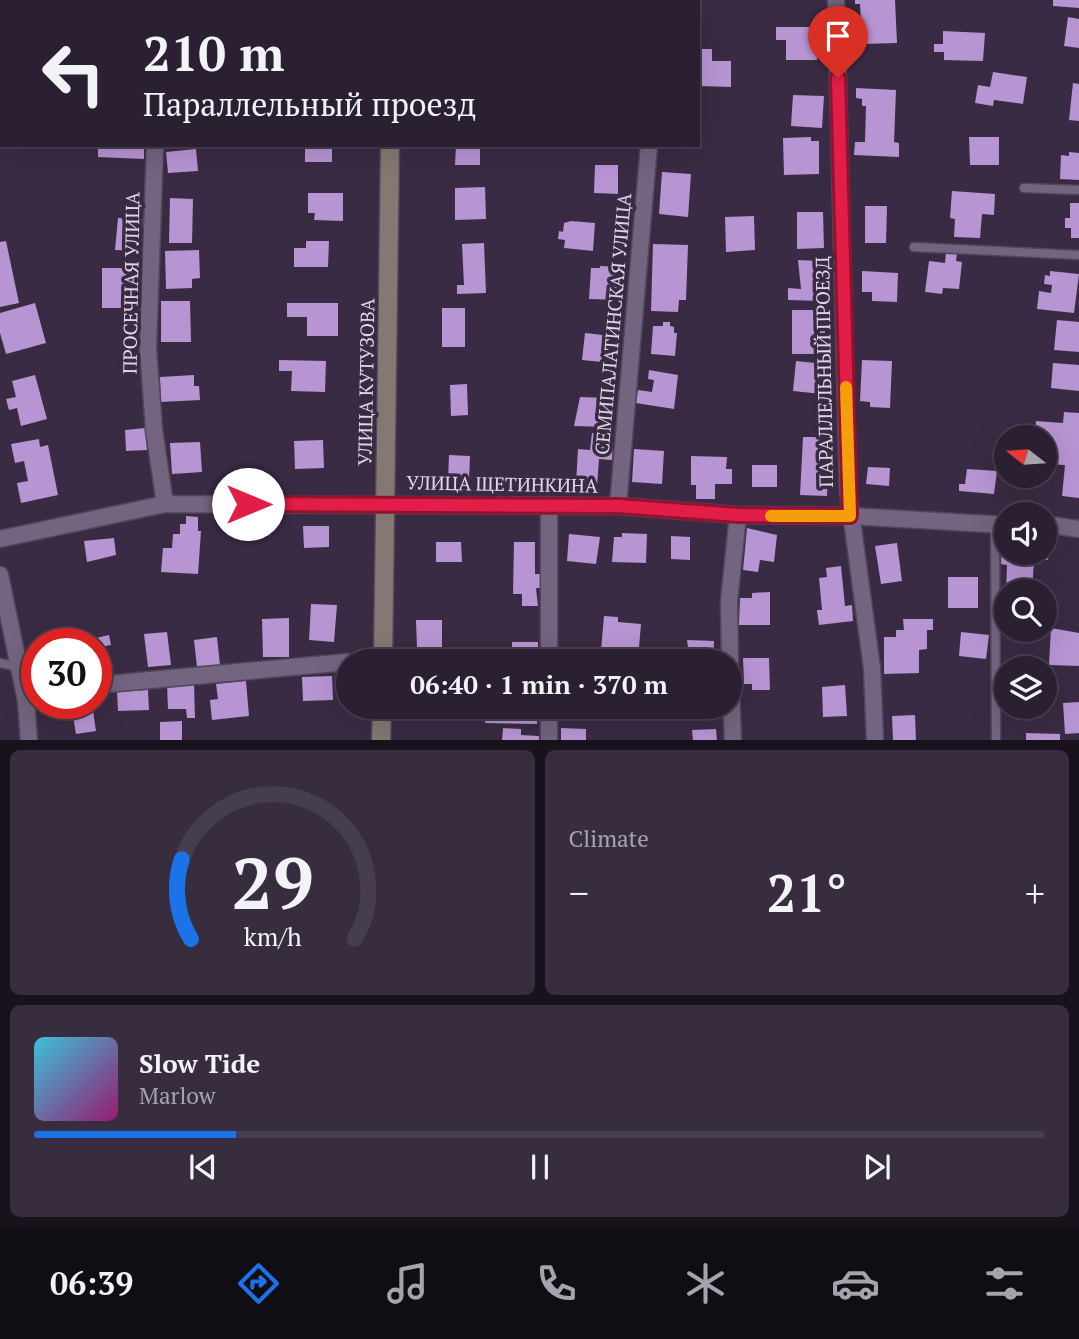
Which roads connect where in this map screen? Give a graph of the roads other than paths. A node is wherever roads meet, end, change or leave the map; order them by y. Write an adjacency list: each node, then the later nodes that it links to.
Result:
1 (836, 0): 14 (street, ПАРАЛЛЕЛЬНЫЙ ПРОЕЗД)
2 (155, 147): 9 (street, ПРОСЕЧНАЯ УЛИЦА)
3 (390, 147): 10 (main road, УЛИЦА КУТУЗОВА)
4 (649, 147): 12 (street, СЕМИПАЛАТИНСКАЯ УЛИЦА)
5 (1024, 188): 6 (lane)
6 (1079, 190)
7 (914, 247): 8 (lane)
8 (1079, 255)
9 (165, 504): 10 (street, УЛИЦА ЩЕТИНКИНА); 18 (street, УЛИЦА ЩЕТИНКИНА)
10 (386, 504): 11 (street, УЛИЦА ЩЕТИНКИНА); 21 (main road, УЛИЦА КУТУЗОВА)
11 (549, 505): 12 (street, УЛИЦА ЩЕТИНКИНА); 22 (street)
12 (618, 506): 13 (street, УЛИЦА ЩЕТИНКИНА)
13 (738, 515): 14 (street, УЛИЦА ЩЕТИНКИНА); 23 (street)
14 (850, 516): 15 (street, УЛИЦА ЩЕТИНКИНА); 37 (street, ПАРАЛЛЕЛЬНЫЙ ПРОЕЗД)
15 (994, 525)
16 (1057, 526): 17 (street)
17 (1079, 529)
18 (0, 538)
19 (1000, 565): 38 (lane)
20 (0, 575): 26 (street)
21 (383, 649)
22 (549, 649)
23 (730, 649)
24 (0, 663): 26 (lane)
25 (336, 664): 28 (street)
26 (19, 667): 27 (street)
27 (21, 672)
28 (112, 684)
29 (30, 719): 33 (street)
30 (382, 719): 34 (main road)
31 (549, 719): 35 (street)
32 (732, 719): 36 (street)
33 (29, 740)
34 (381, 740)
35 (549, 740)
36 (733, 740)
37 (875, 740)
38 (996, 740)

